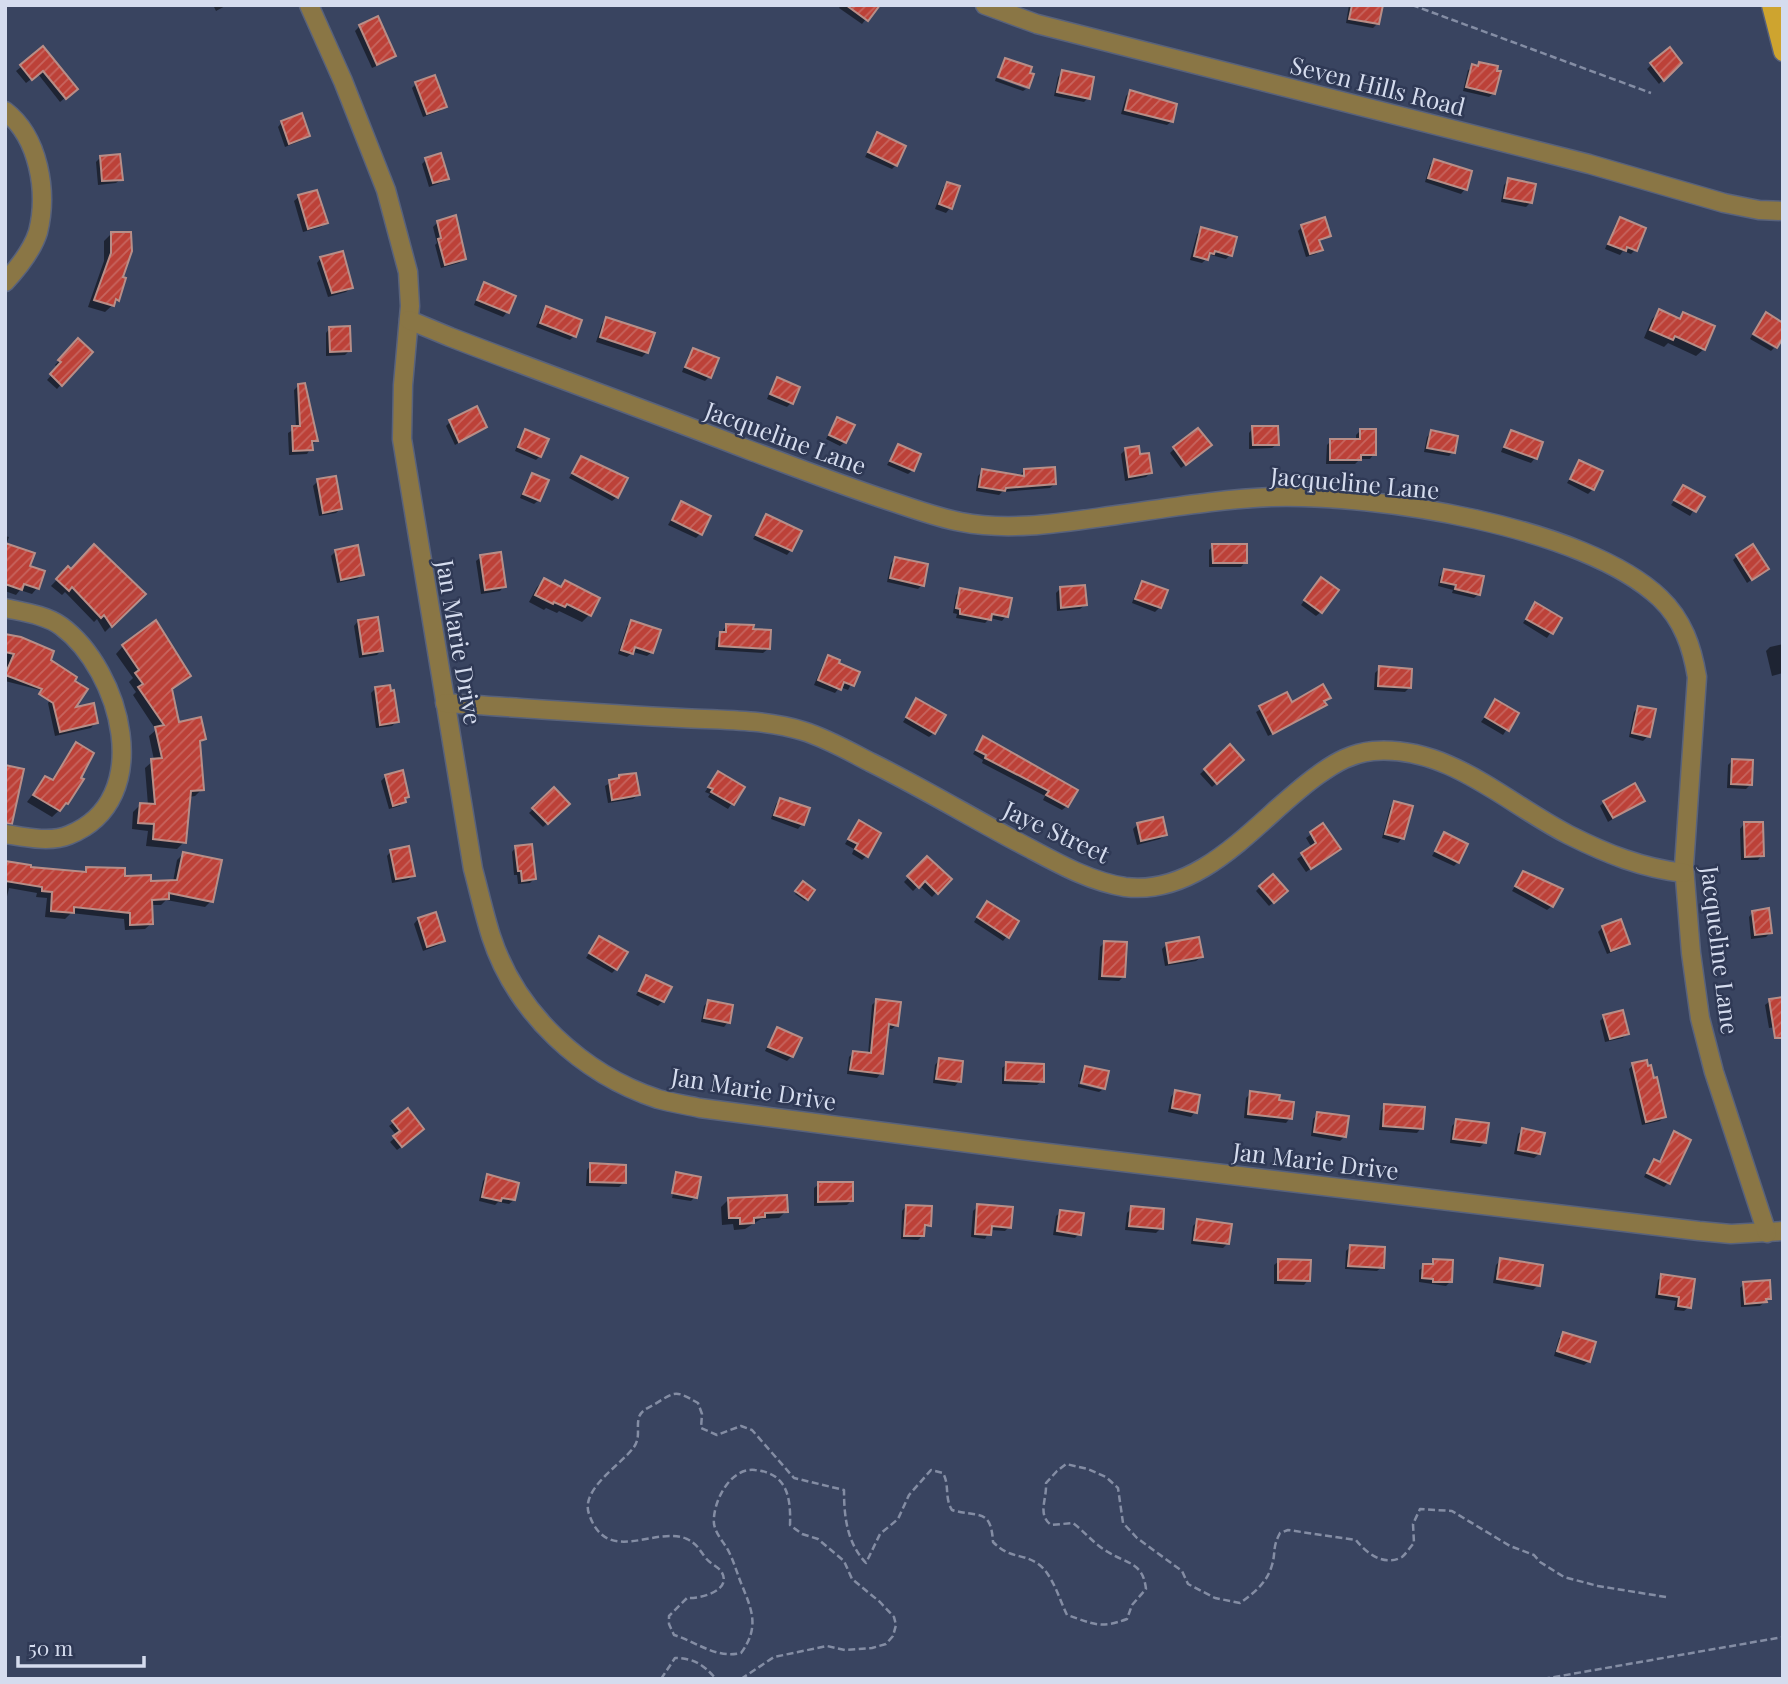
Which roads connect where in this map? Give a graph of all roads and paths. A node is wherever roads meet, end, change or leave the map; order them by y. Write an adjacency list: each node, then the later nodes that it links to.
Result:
1 (309, 5): 13 (street, Jan Marie Drive)
2 (985, 5): 9 (street, Seven Hills Road)
3 (1412, 5): 6 (path)
4 (1770, 5): 5 (main road)
5 (1783, 52)
6 (1651, 93)
7 (5, 111): 12 (street)
8 (1783, 197): 9 (street)
9 (1759, 210): 10 (street, Seven Hills Road); 11 (street)
10 (1783, 211)
11 (1783, 222)
12 (5, 282)
13 (409, 320): 15 (street, Jan Marie Drive); 17 (street, Jacqueline Lane)
14 (5, 608): 16 (street)
15 (445, 703): 17 (street, Jaye Street); 18 (street, Jan Marie Drive)
16 (5, 834)
17 (1684, 873): 18 (street, Jacqueline Lane)
18 (1775, 1232)
19 (1666, 1597): 23 (path)
20 (1783, 1637): 24 (path)
21 (661, 1679): 22 (path)
22 (716, 1679)
23 (741, 1679)
24 (1543, 1679)

